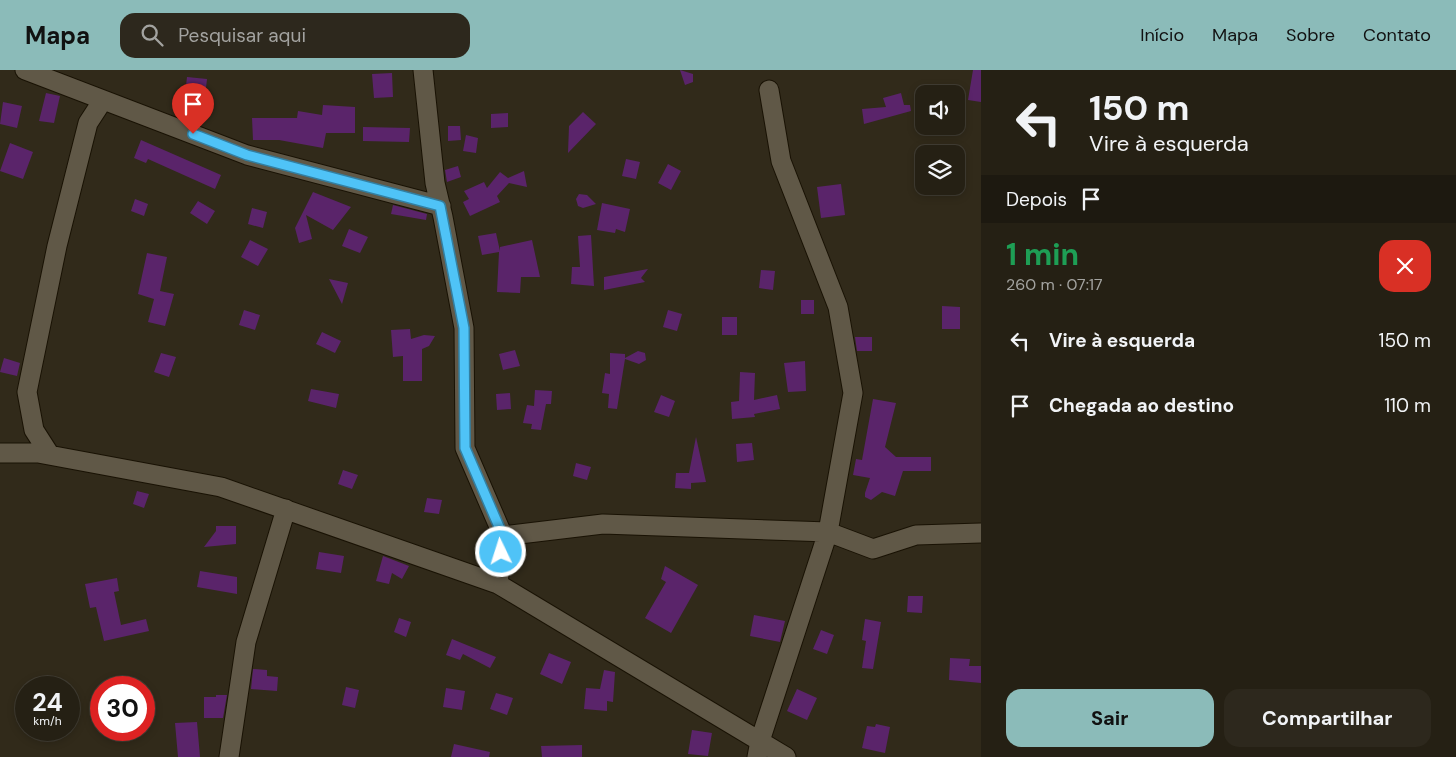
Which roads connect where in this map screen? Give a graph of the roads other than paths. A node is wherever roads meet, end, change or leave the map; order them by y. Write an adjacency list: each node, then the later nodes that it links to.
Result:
1 (25, 70): 4 (street)
2 (423, 70): 5 (street)
3 (769, 90): 9 (street)
4 (103, 100): 5 (street); 7 (street)
5 (440, 206): 11 (street)
6 (0, 453): 7 (street)
7 (50, 455): 8 (street)
8 (286, 509): 12 (street); 14 (street)
9 (828, 532): 10 (street); 11 (street); 13 (street)
10 (981, 533)
11 (503, 536): 12 (street)
12 (498, 584): 13 (street)
13 (758, 749): 15 (street)
14 (229, 757)
15 (786, 757)

